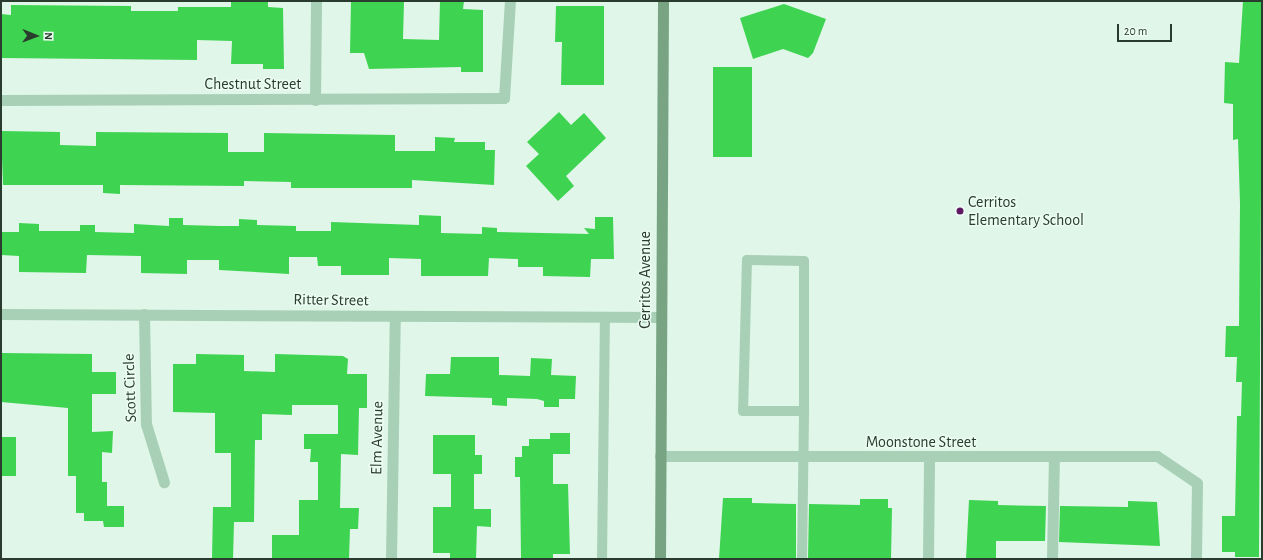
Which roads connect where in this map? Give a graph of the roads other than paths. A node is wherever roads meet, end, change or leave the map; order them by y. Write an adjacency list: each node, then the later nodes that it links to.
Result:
1 (316, 1): 5 (street)
2 (510, 1): 5 (street, Chestnut Street)
3 (663, 1): 9 (main road, Cerritos Avenue)
4 (1, 100): 5 (street, Chestnut Street)
5 (315, 100)
6 (1, 314): 7 (street, Ritter Street)
7 (144, 314): 8 (street, Ritter Street); 16 (street, Scott Circle)
8 (395, 317): 10 (street, Ritter Street); 17 (street, Elm Avenue)
9 (661, 317): 10 (street, Ritter Street); 12 (main road, Cerritos Avenue)
10 (606, 318): 18 (lane)
11 (804, 411): 11 (lane); 14 (lane)
12 (660, 456): 14 (street, Moonstone Street); 19 (main road, Cerritos Avenue)
13 (1054, 457): 15 (street, Moonstone Street); 22 (street); 23 (street, Moonstone Street)
14 (803, 458): 15 (street, Moonstone Street); 20 (lane)
15 (929, 458): 21 (street)
16 (164, 482)
17 (391, 559)
18 (602, 559)
19 (660, 559)
20 (802, 559)
21 (928, 559)
22 (1052, 559)
23 (1196, 559)

